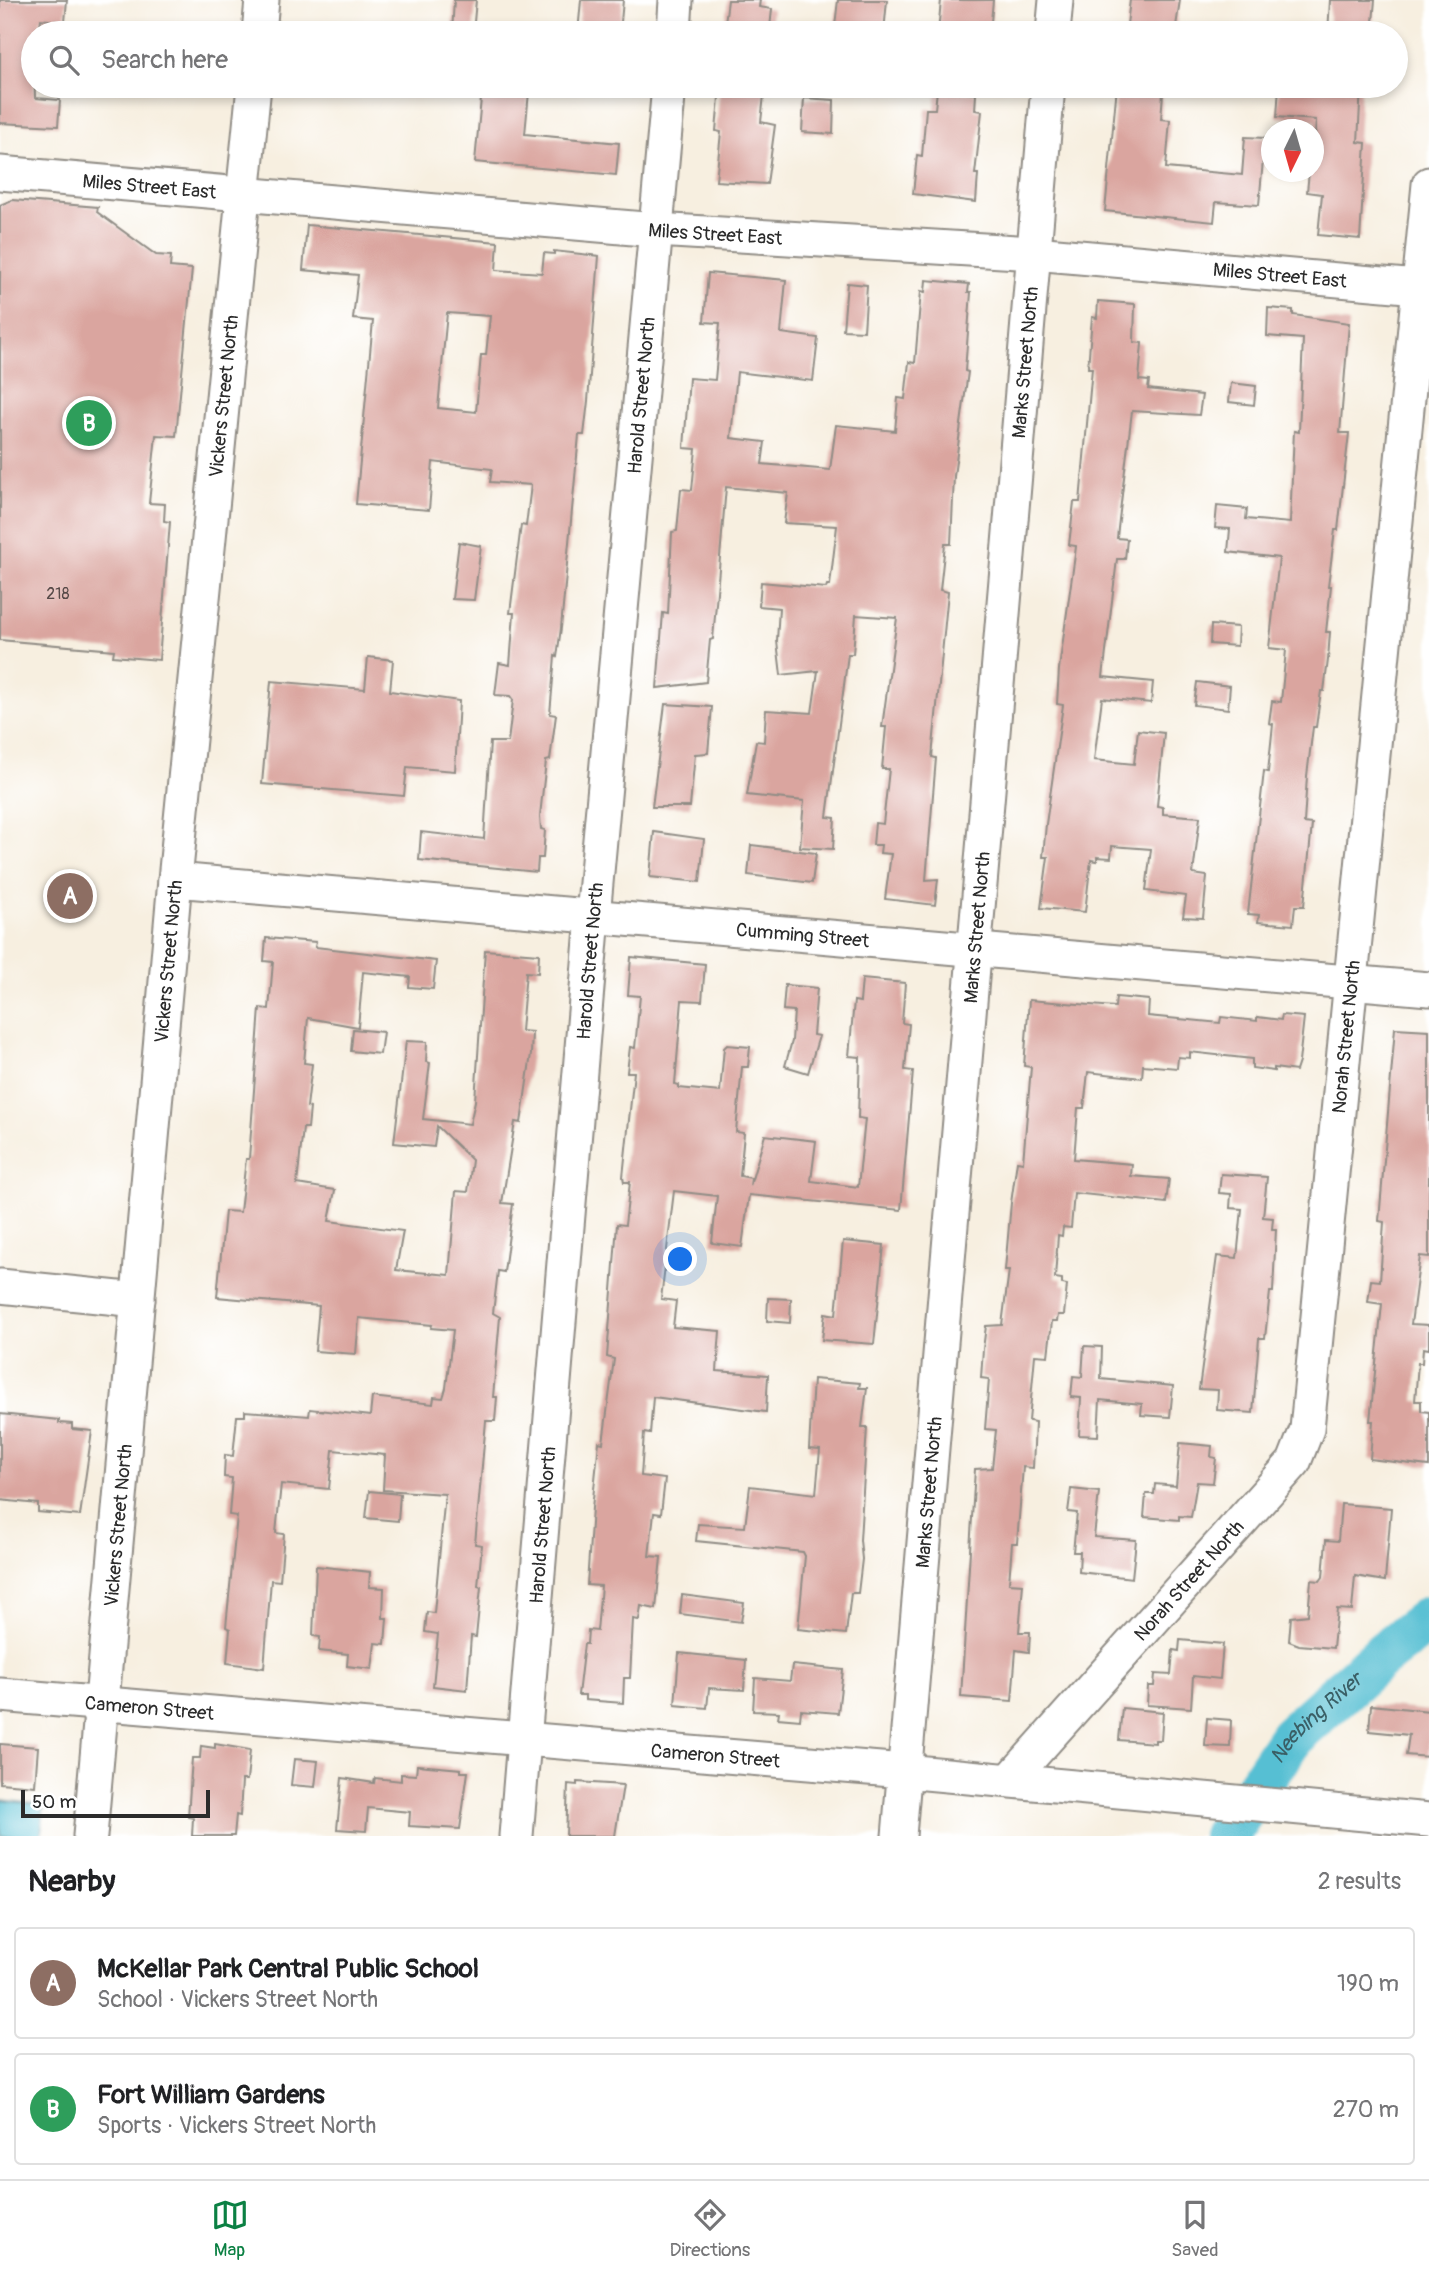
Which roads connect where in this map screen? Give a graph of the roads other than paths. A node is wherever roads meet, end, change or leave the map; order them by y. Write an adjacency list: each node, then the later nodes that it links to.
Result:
1 (262, 0): 4 (street)
2 (677, 0): 5 (street)
3 (1056, 0): 6 (street)
4 (260, 21)
5 (675, 21)
6 (1054, 21)
7 (253, 98): 12 (street, Vickers Street North)
8 (668, 98): 13 (street, Harold Street North)
9 (1047, 98): 14 (street, Marks Street North)
10 (0, 173): 12 (street, Miles Street East)
11 (1429, 184): 15 (street, Norah Street North)
12 (243, 194): 13 (street, Miles Street East); 16 (street, Vickers Street North)
13 (656, 230): 14 (street, Miles Street East); 17 (street, Harold Street North)
14 (1034, 253): 15 (street, Miles Street East); 18 (street, Marks Street North)
15 (1425, 288): 19 (street, Norah Street North)
16 (175, 880): 17 (street, Cumming Street); 22 (street, Vickers Street North)
17 (593, 916): 18 (street, Cumming Street); 25 (street, Harold Street North)
18 (976, 949): 19 (street, Cumming Street); 26 (street, Marks Street North)
19 (1353, 982): 20 (street, Cumming Street); 27 (street, Norah Street North)
20 (1429, 989)
21 (0, 1286): 22 (street)
22 (138, 1300): 24 (street, Vickers Street North)
23 (0, 1695): 24 (street, Cameron Street)
24 (104, 1705): 25 (street, Cameron Street); 29 (street, Vickers Street North)
25 (524, 1739): 26 (street, Cameron Street); 30 (street, Harold Street North)
26 (904, 1771): 27 (street, Cameron Street); 31 (street, Marks Street North)
27 (1010, 1780): 28 (street, Cameron Street)
28 (1429, 1820)
29 (90, 1836)
30 (516, 1836)
31 (899, 1836)

